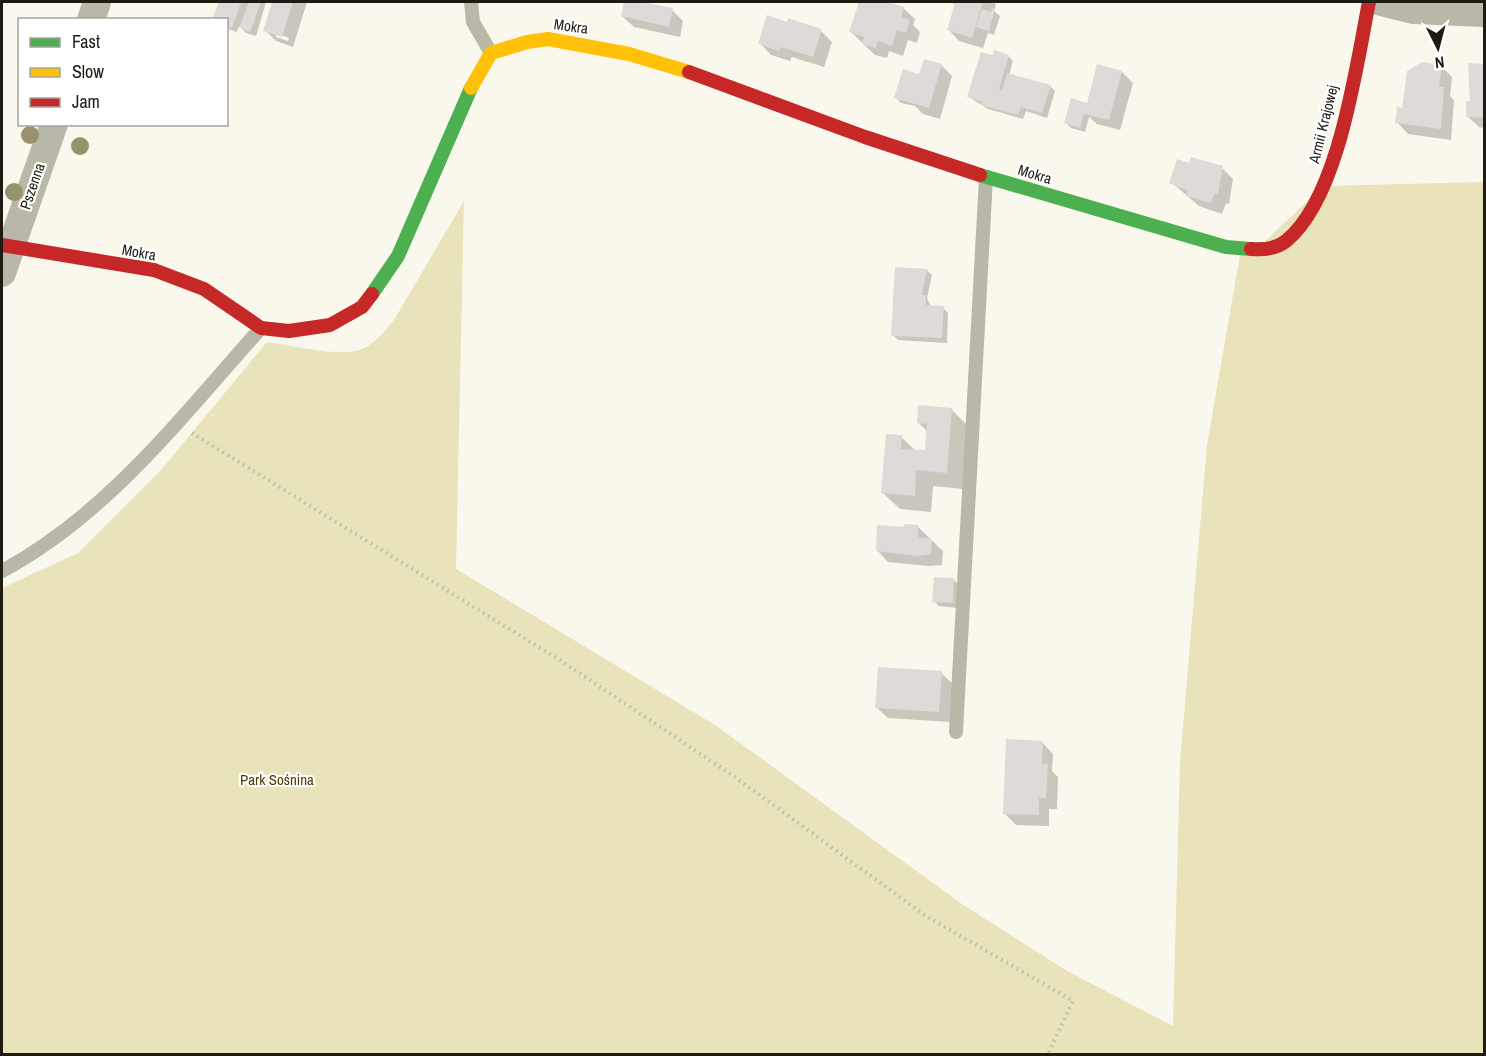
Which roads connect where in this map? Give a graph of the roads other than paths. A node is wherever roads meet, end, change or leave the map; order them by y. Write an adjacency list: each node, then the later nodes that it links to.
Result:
1 (97, 2): 6 (street)
2 (471, 2): 7 (lane)
3 (1369, 2): 10 (street, Armii Krajowej)
4 (1382, 2): 5 (street)
5 (1485, 13)
6 (92, 18)
7 (491, 53): 9 (street, Mokra); 12 (street, Mokra)
8 (53, 126): 11 (street, Pszenna)
9 (986, 177): 10 (street, Mokra); 14 (lane)
10 (1284, 242)
11 (4, 256): 12 (street, Mokra)
12 (261, 328): 13 (lane)
13 (2, 571)
14 (956, 732)

